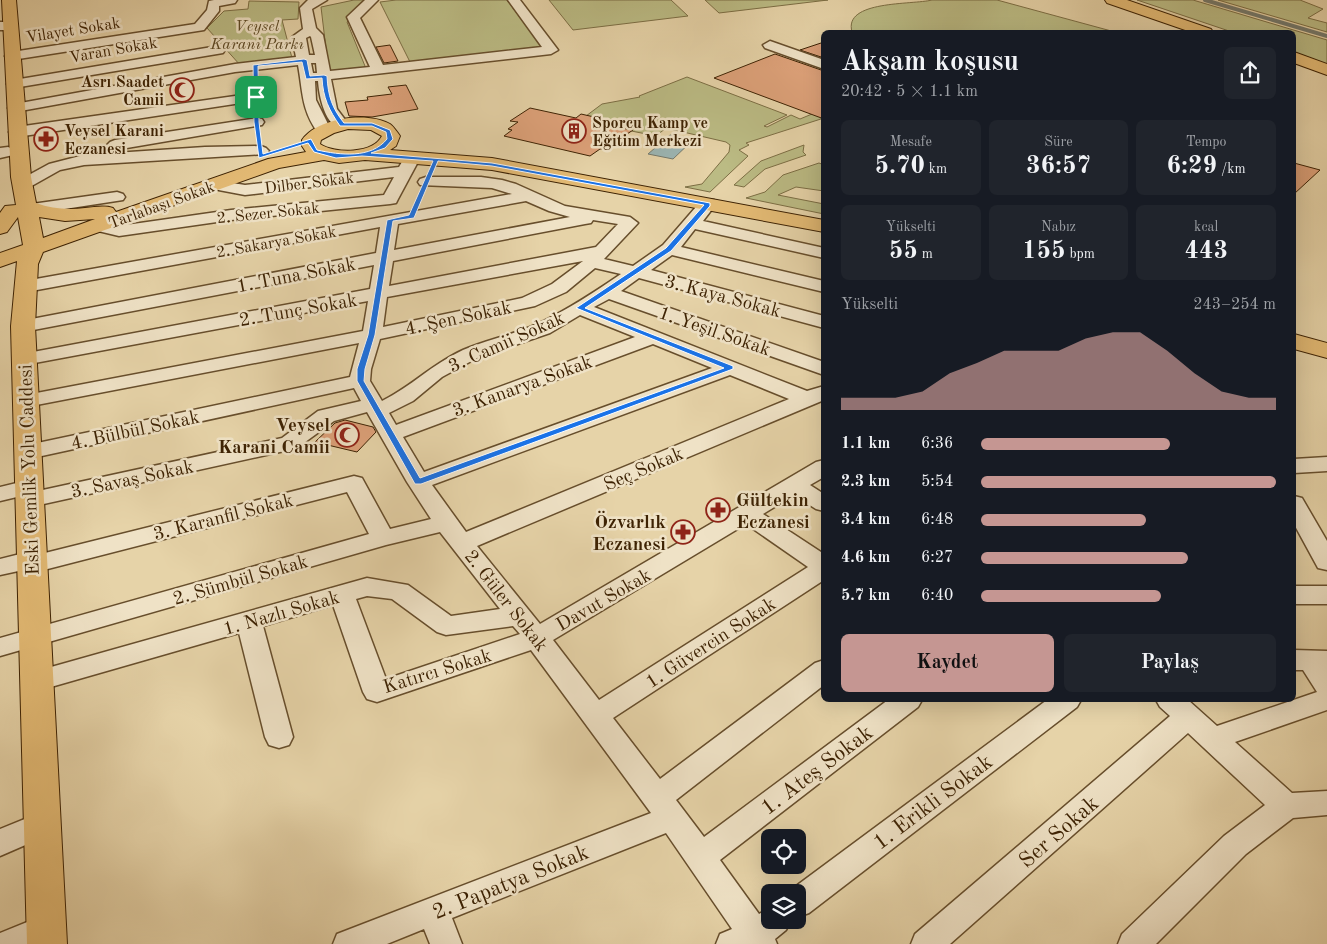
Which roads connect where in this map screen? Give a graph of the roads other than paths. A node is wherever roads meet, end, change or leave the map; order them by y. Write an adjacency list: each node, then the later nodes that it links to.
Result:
1 (231, 0): 10 (street)
2 (322, 0): 8 (street)
3 (372, 0): 24 (street)
4 (514, 0): 24 (street)
5 (1112, 0): 12 (main road)
6 (1131, 0): 13 (main road)
7 (6, 3): 9 (main road, Eski Gemlik Yolu Caddesi)
8 (307, 3): 11 (street)
9 (5, 26): 20 (main road, Eski Gemlik Yolu Caddesi)
10 (199, 28): 15 (street); 20 (street, Vilayet Sokak)
11 (310, 30): 16 (street); 18 (street)
12 (1199, 30)
13 (1218, 30)
14 (770, 45): 19 (street)
15 (218, 50): 20 (street, Varan Sokak); 23 (street)
16 (322, 58): 18 (street); 26 (street)
17 (1296, 59): 25 (main road)
18 (304, 60): 21 (street); 28 (street)
19 (821, 64)
20 (8, 65): 30 (main road, Eski Gemlik Yolu Caddesi)
21 (256, 65): 23 (street); 29 (street)
22 (1296, 65): 27 (main road)
23 (235, 68): 30 (street)
24 (378, 70): 26 (street)
25 (1327, 70)
26 (324, 76): 28 (street); 32 (street)
27 (1327, 76)
28 (308, 78): 34 (street)
29 (256, 97): 31 (street); 35 (street)
30 (10, 106): 35 (main road, Eski Gemlik Yolu Caddesi)
31 (256, 122): 36 (street); 40 (street)
32 (342, 125): 33 (main road); 34 (main road)
33 (390, 139): 37 (main road); 48 (main road)
34 (320, 142): 36 (main road); 37 (main road); 43 (main road, Tarlabaşı Sokak)
35 (10, 144): 42 (main road, Eski Gemlik Yolu Caddesi); 46 (main road)
36 (261, 154): 40 (street); 47 (main road)
37 (362, 154): 39 (main road)
38 (436, 160): 39 (main road); 41 (street); 45 (main road)
39 (408, 164): 43 (street, Dilber Sokak); 47 (street, 2. Sezer Sokak)
40 (46, 172): 42 (street)
41 (426, 182): 44 (street, 4. Şen Sokak); 50 (street)
42 (22, 185): 46 (main road, Eski Gemlik Yolu Caddesi)
43 (214, 185): 47 (main road, Tarlabaşı Sokak)
44 (526, 196): 49 (street, 4. Şen Sokak); 50 (street, 2. Sakarya Sokak)
45 (708, 204): 51 (street); 52 (main road)
46 (23, 208): 47 (main road); 53 (main road); 56 (main road, Eski Gemlik Yolu Caddesi)
47 (108, 212): 56 (main road, Tarlabaşı Sokak)
48 (821, 214)
49 (598, 217): 57 (street, 1. Tuna Sokak); 58 (street, 4. Şen Sokak)
50 (401, 218): 56 (street, 2. Sakarya Sokak); 57 (street)
51 (691, 223): 54 (street); 55 (street)
52 (821, 225)
53 (0, 228)
54 (669, 250): 59 (street); 60 (street)
55 (821, 252)
56 (19, 255): 66 (main road, Eski Gemlik Yolu Caddesi)
57 (384, 256): 62 (street); 66 (street, 1. Tuna Sokak)
58 (596, 257): 59 (street, 3. Kaya Sokak); 62 (street, 2. Tunç Sokak); 67 (street, 4. Şen Sokak)
59 (637, 272): 61 (street, 3. Camii Sokak); 64 (street, 3. Kaya Sokak)
60 (821, 284)
61 (607, 292): 63 (street, 3. Camii Sokak); 74 (street, 1. Yeşil Sokak)
62 (378, 294): 67 (street); 72 (street, 2. Tunç Sokak)
63 (579, 308): 69 (street); 78 (street, 3. Camii Sokak)
64 (821, 321)
65 (1296, 327): 68 (main road)
66 (11, 328): 72 (main road, Eski Gemlik Yolu Caddesi)
67 (372, 335): 75 (street); 77 (street, 4. Şen Sokak)
68 (1327, 335)
69 (654, 336): 73 (street); 79 (street, 3. Kanarya Sokak)
70 (1296, 342): 71 (main road)
71 (1327, 351)
72 (24, 359): 77 (main road, Eski Gemlik Yolu Caddesi)
73 (730, 368): 76 (street); 84 (street)
74 (821, 368)
75 (360, 381): 78 (street, 2. Güler Sokak); 80 (street, 4. Bülbül Sokak)
76 (816, 396): 93 (street, Seç Sokak)
77 (26, 401): 80 (main road, Eski Gemlik Yolu Caddesi)
78 (375, 408): 79 (street, 2. Güler Sokak); 87 (street, 3. Savaş Sokak)
79 (390, 434): 84 (street, 2. Güler Sokak)
80 (28, 452): 87 (main road, Eski Gemlik Yolu Caddesi)
81 (1327, 464): 82 (street)
82 (1296, 466)
83 (821, 469): 85 (street, Davut Sokak)
84 (418, 482): 91 (street, 2. Güler Sokak)
85 (794, 486): 88 (street); 90 (street, Davut Sokak)
86 (0, 494): 87 (street, 3. Savaş Sokak)
87 (29, 494): 94 (main road, Eski Gemlik Yolu Caddesi)
88 (821, 502)
89 (1296, 506): 95 (street)
90 (747, 514): 96 (street); 105 (street, Davut Sokak)
91 (446, 524): 92 (street, 2. Sümbül Sokak); 93 (street, 2. Güler Sokak)
92 (383, 538): 94 (street, 3. Karanfil Sokak); 104 (street, 2. Sümbül Sokak)
93 (462, 543): 102 (street, 2. Güler Sokak)
94 (32, 562): 97 (street); 104 (main road, Eski Gemlik Yolu Caddesi)
95 (1327, 562)
96 (821, 565)
97 (0, 566)
98 (821, 569): 115 (street, 1. Güvercin Sokak)
99 (342, 594): 102 (street, 1. Nazlı Sokak); 103 (street, 1. Nazlı Sokak); 105 (street, Katırcı Sokak)
100 (1296, 595): 101 (street)
101 (1327, 595)
102 (518, 616): 105 (street, 2. Güler Sokak)
103 (249, 621): 109 (street, 1. Nazlı Sokak); 116 (street)
104 (35, 638): 106 (street, 2. Sümbül Sokak); 109 (main road, Eski Gemlik Yolu Caddesi)
105 (537, 638): 115 (street, 2. Güler Sokak)
106 (0, 648)
107 (1310, 660): 110 (street)
108 (821, 673): 120 (street, 2. Papatya Sokak)
109 (37, 681): 121 (main road, Eski Gemlik Yolu Caddesi)
110 (1327, 684)
111 (1327, 699): 117 (street)
112 (905, 702): 123 (street, 1. Ateş Sokak)
113 (1065, 702): 124 (street, 1. Erikli Sokak)
114 (1179, 709): 117 (street); 131 (street, Ser Sokak)
115 (596, 716): 120 (street, 2. Güler Sokak)
116 (279, 737)
117 (1213, 739): 119 (street)
118 (1327, 803): 119 (street)
119 (1286, 806): 132 (street)
120 (664, 808): 123 (street, 2. Güler Sokak); 125 (street, 2. Papatya Sokak)
121 (42, 824): 122 (street); 126 (main road, Eski Gemlik Yolu Caddesi)
122 (0, 843)
123 (701, 857): 127 (street, 2. Güler Sokak)
124 (806, 897)
125 (434, 912): 129 (street, 2. Papatya Sokak); 130 (street)
126 (47, 936): 128 (street)
127 (756, 936)
128 (11, 944)
129 (349, 944)
130 (446, 944)
131 (928, 944)
132 (1134, 944)

